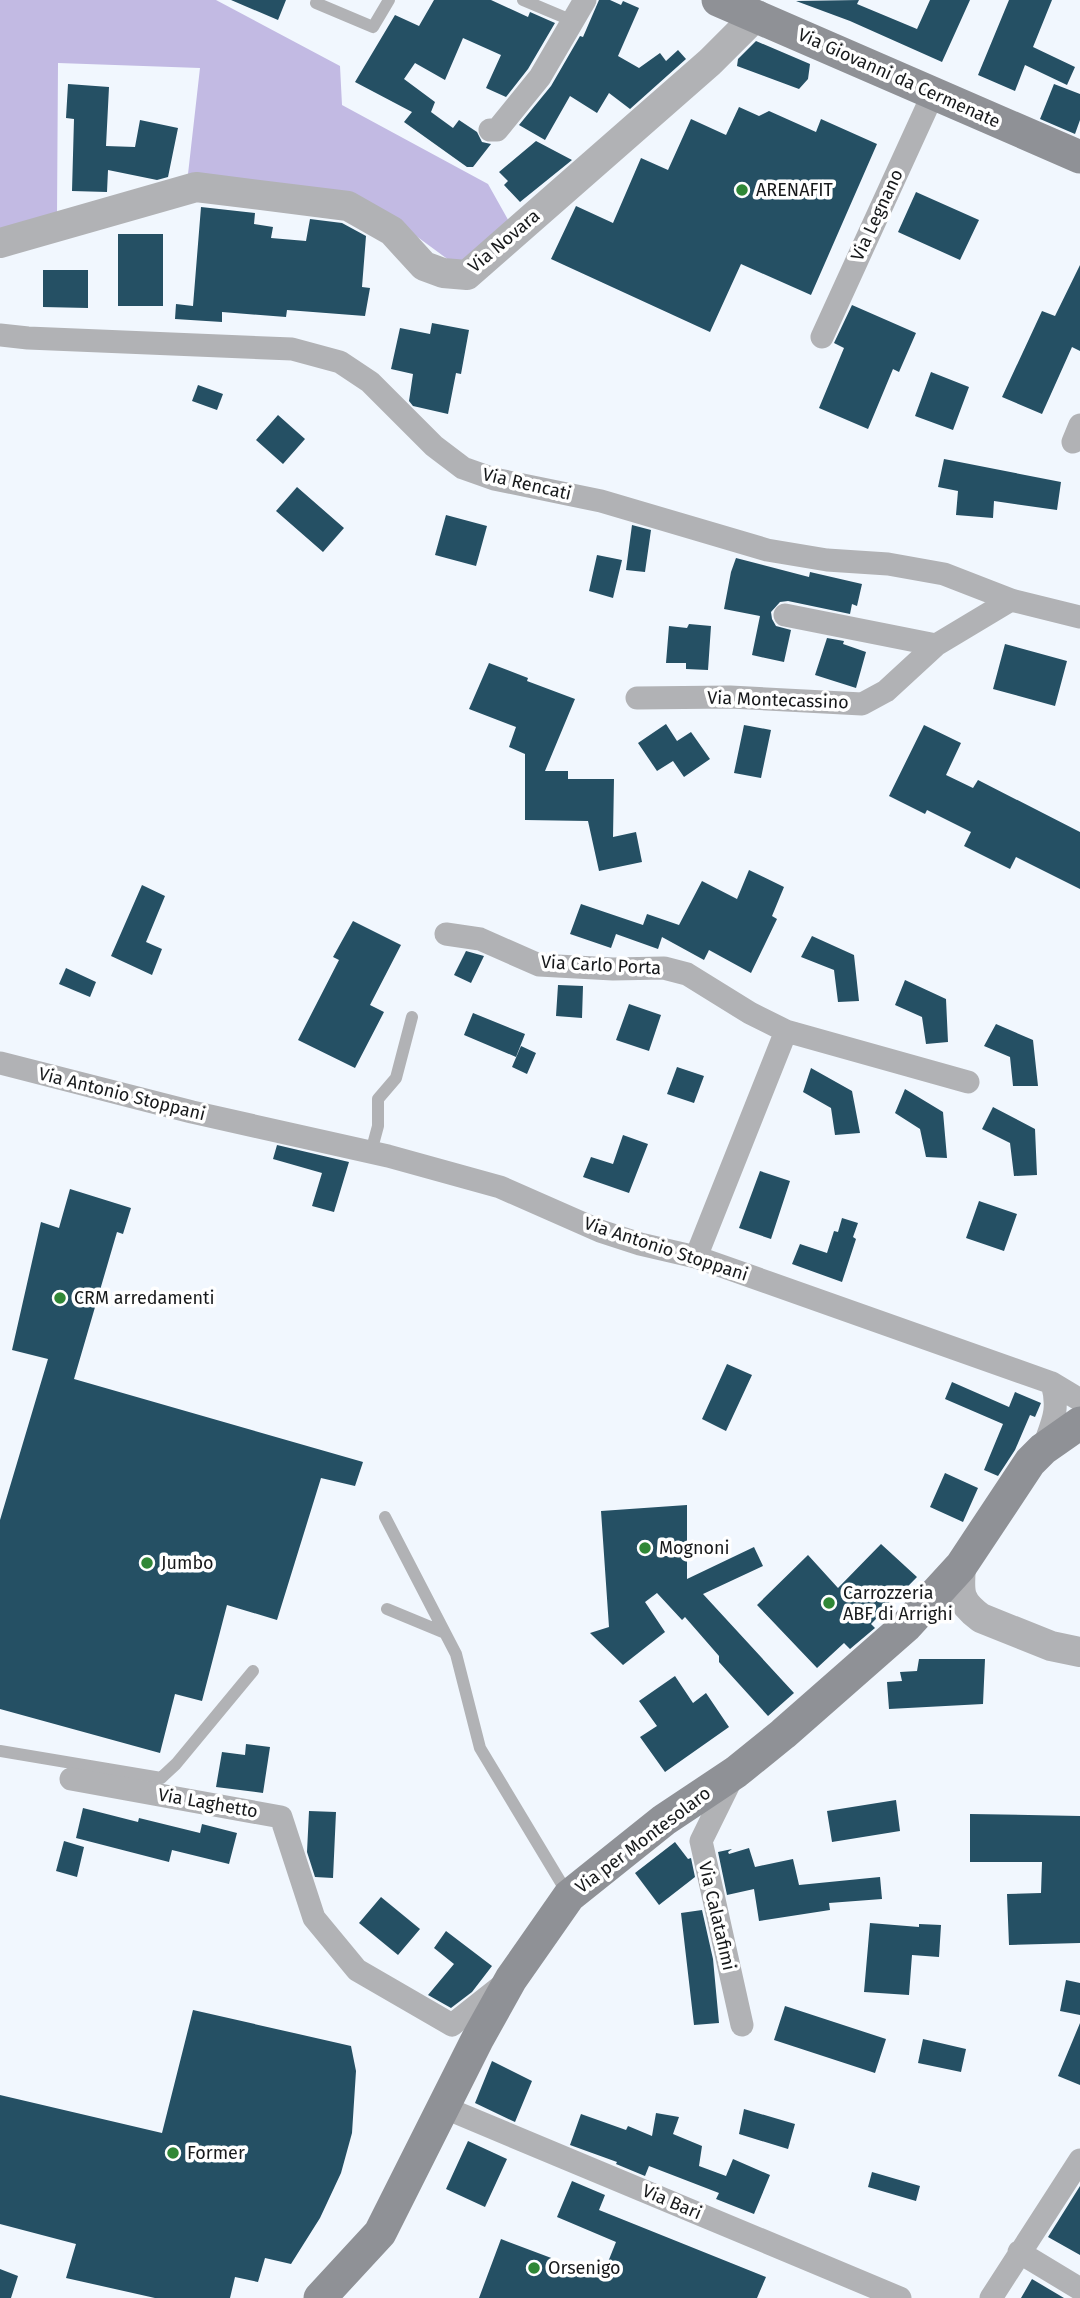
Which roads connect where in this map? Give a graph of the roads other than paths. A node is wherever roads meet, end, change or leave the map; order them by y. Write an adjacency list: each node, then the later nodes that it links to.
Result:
1 (389, 0): 5 (lane)
2 (523, 0): 7 (lane)
3 (585, 0): 7 (street)
4 (718, 0): 6 (main road, Via Giovanni da Cermenate)
5 (316, 3)
6 (762, 8): 8 (main road, Via Giovanni da Cermenate); 11 (street, Via Novara)
7 (573, 20): 9 (street)
8 (933, 94): 10 (main road, Via Giovanni da Cermenate); 13 (street, Via Legnano)
9 (490, 131)
10 (1080, 157)
11 (0, 243)
12 (0, 335): 14 (street, Via Rencati)
13 (822, 337)
14 (1011, 600): 16 (street, Via Rencati); 17 (street, Via Montecassino)
15 (785, 615): 17 (street)
16 (1080, 617)
17 (936, 645): 18 (street, Via Montecassino)
18 (637, 698)
19 (446, 933): 21 (street, Via Carlo Porta)
20 (412, 1017): 24 (lane)
21 (786, 1031): 23 (street, Via Carlo Porta); 25 (street)
22 (0, 1063): 24 (street, Via Antonio Stoppani)
23 (968, 1082)
24 (371, 1152): 25 (street, Via Antonio Stoppani)
25 (696, 1257): 26 (street, Via Antonio Stoppani)
26 (1052, 1383): 27 (street, Via Antonio Stoppani); 29 (street)
27 (1080, 1400)
28 (1080, 1423): 29 (main road, Via per Montesolaro)
29 (1043, 1449): 31 (main road, Via per Montesolaro)
30 (385, 1517): 35 (lane)
31 (961, 1566): 33 (street); 34 (main road, Via per Montesolaro)
32 (387, 1609): 35 (lane)
33 (972, 1611): 34 (street); 36 (street)
34 (905, 1626): 39 (main road, Via per Montesolaro)
35 (444, 1633): 41 (lane)
36 (1080, 1652)
37 (253, 1671): 38 (lane)
38 (0, 1751)
39 (736, 1772): 41 (main road, Via per Montesolaro); 43 (street, Via Calatafimi)
40 (71, 1779): 42 (street, Via Laghetto)
41 (569, 1896): 42 (main road, Via per Montesolaro)
42 (511, 1979): 44 (main road, Via per Montesolaro)
43 (742, 2025)
44 (443, 2107): 48 (main road, Via per Montesolaro); 49 (street, Via Bari)
45 (1080, 2160): 46 (street)
46 (1019, 2252): 47 (street); 50 (street)
47 (1080, 2289)
48 (320, 2298)
49 (900, 2298)
50 (991, 2298)

